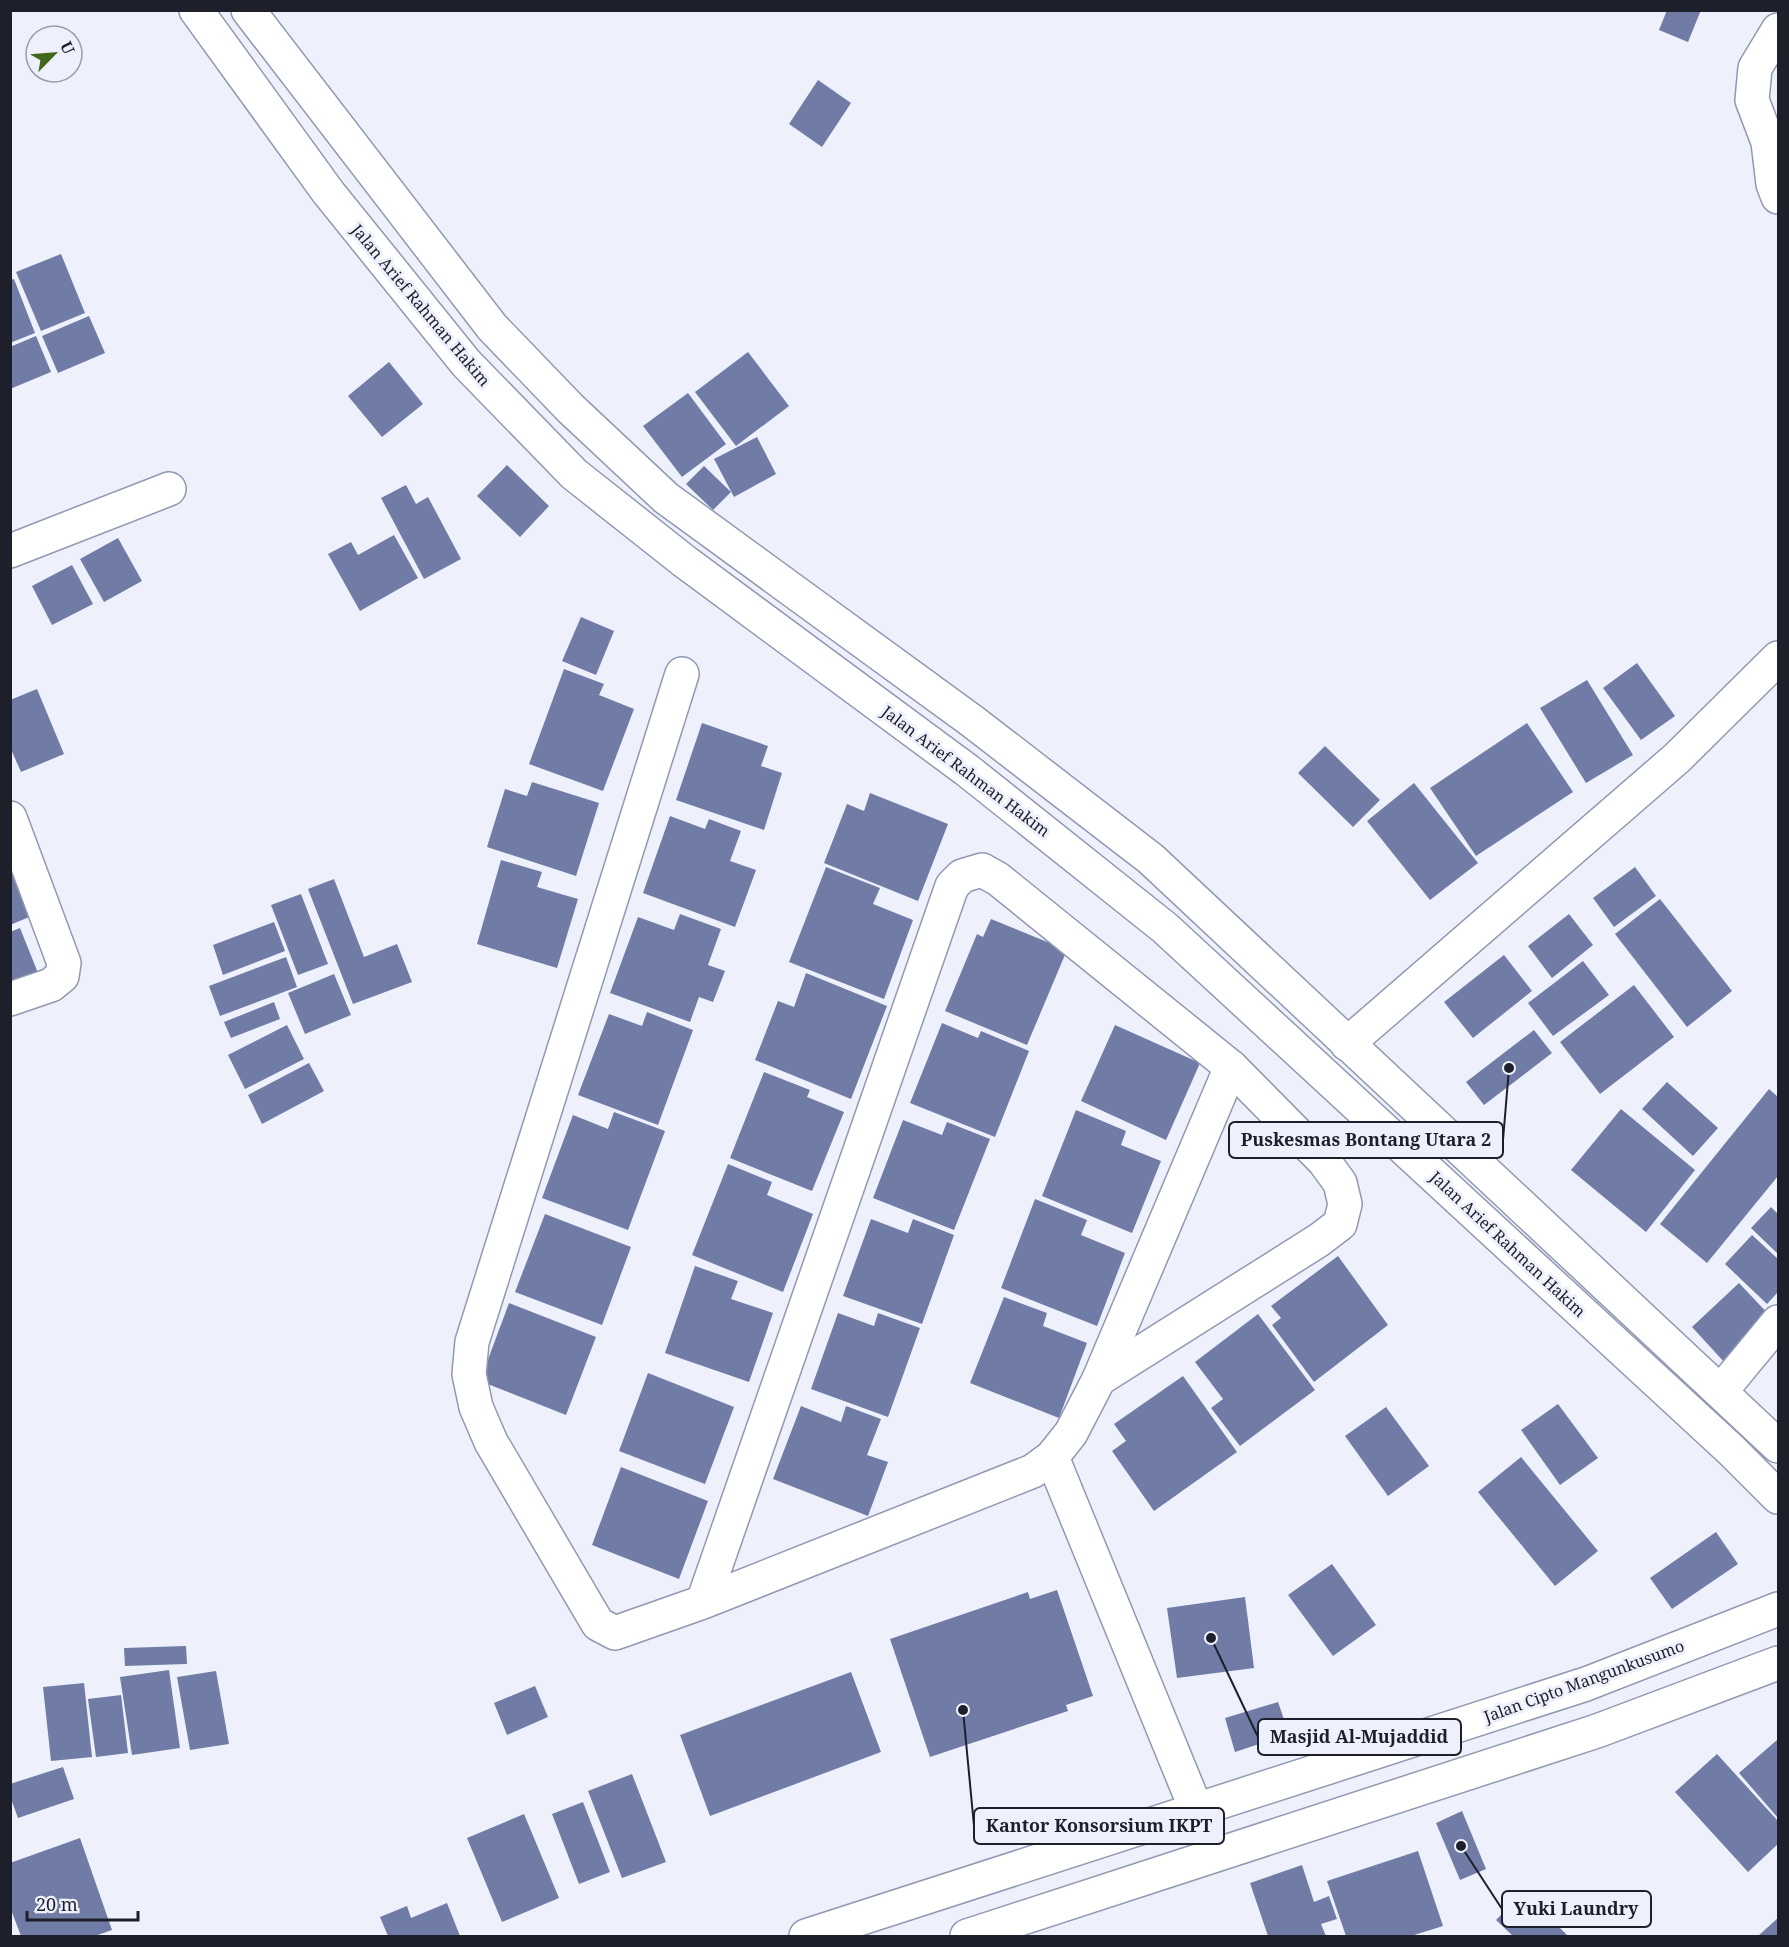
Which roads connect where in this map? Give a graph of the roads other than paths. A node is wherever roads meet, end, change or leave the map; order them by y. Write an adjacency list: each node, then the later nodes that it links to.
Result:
1 (196, 10): 18 (street, Jalan Arief Rahman Hakim)
2 (248, 10): 11 (street)
3 (1779, 30): 4 (street)
4 (1779, 196)
5 (169, 489): 6 (street)
6 (10, 551)
7 (1779, 658): 11 (street)
8 (682, 674): 19 (street)
9 (14, 839): 10 (street)
10 (10, 999)
11 (1347, 1044): 15 (street)
12 (1232, 1067): 14 (street); 14 (street); 19 (street)
13 (1779, 1322): 15 (street)
14 (1099, 1378): 17 (street)
15 (1721, 1390): 16 (street)
16 (1779, 1446)
17 (1052, 1457): 19 (street); 22 (street)
18 (1779, 1497)
19 (703, 1602)
20 (1779, 1609): 22 (street, Jalan Cipto Mangunkusumo)
21 (1779, 1663): 24 (street)
22 (1196, 1809): 23 (street, Jalan Cipto Mangunkusumo)
23 (806, 1936)
24 (967, 1936)

